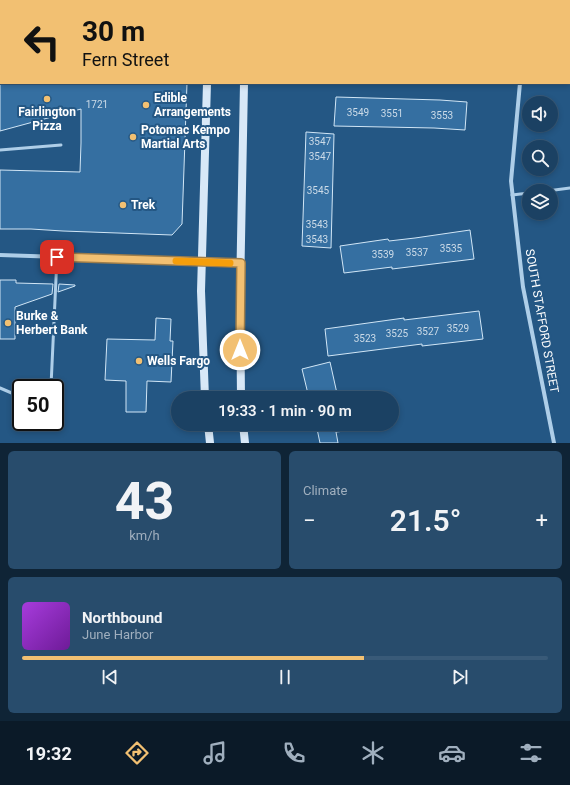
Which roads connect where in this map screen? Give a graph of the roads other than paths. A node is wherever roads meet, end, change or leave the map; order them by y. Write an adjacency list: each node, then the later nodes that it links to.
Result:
1 (208, 84): 12 (main road)
2 (244, 84): 13 (main road)
3 (520, 84): 9 (street, SOUTH STAFFORD STREET)
4 (61, 145): 5 (lane)
5 (0, 150)
6 (570, 188): 7 (lane)
7 (558, 190)
8 (522, 194): 9 (lane)
9 (512, 195): 23 (street, SOUTH STAFFORD STREET)
10 (0, 255): 11 (street)
11 (57, 257): 12 (street); 14 (lane)
12 (202, 262): 13 (street); 16 (main road)
13 (241, 263): 17 (main road)
14 (51, 379)
15 (0, 388): 18 (lane)
16 (205, 391)
17 (241, 391)
18 (12, 393)
19 (209, 431): 21 (main road)
20 (244, 431): 22 (main road)
21 (210, 443)
22 (245, 443)
23 (554, 443)

